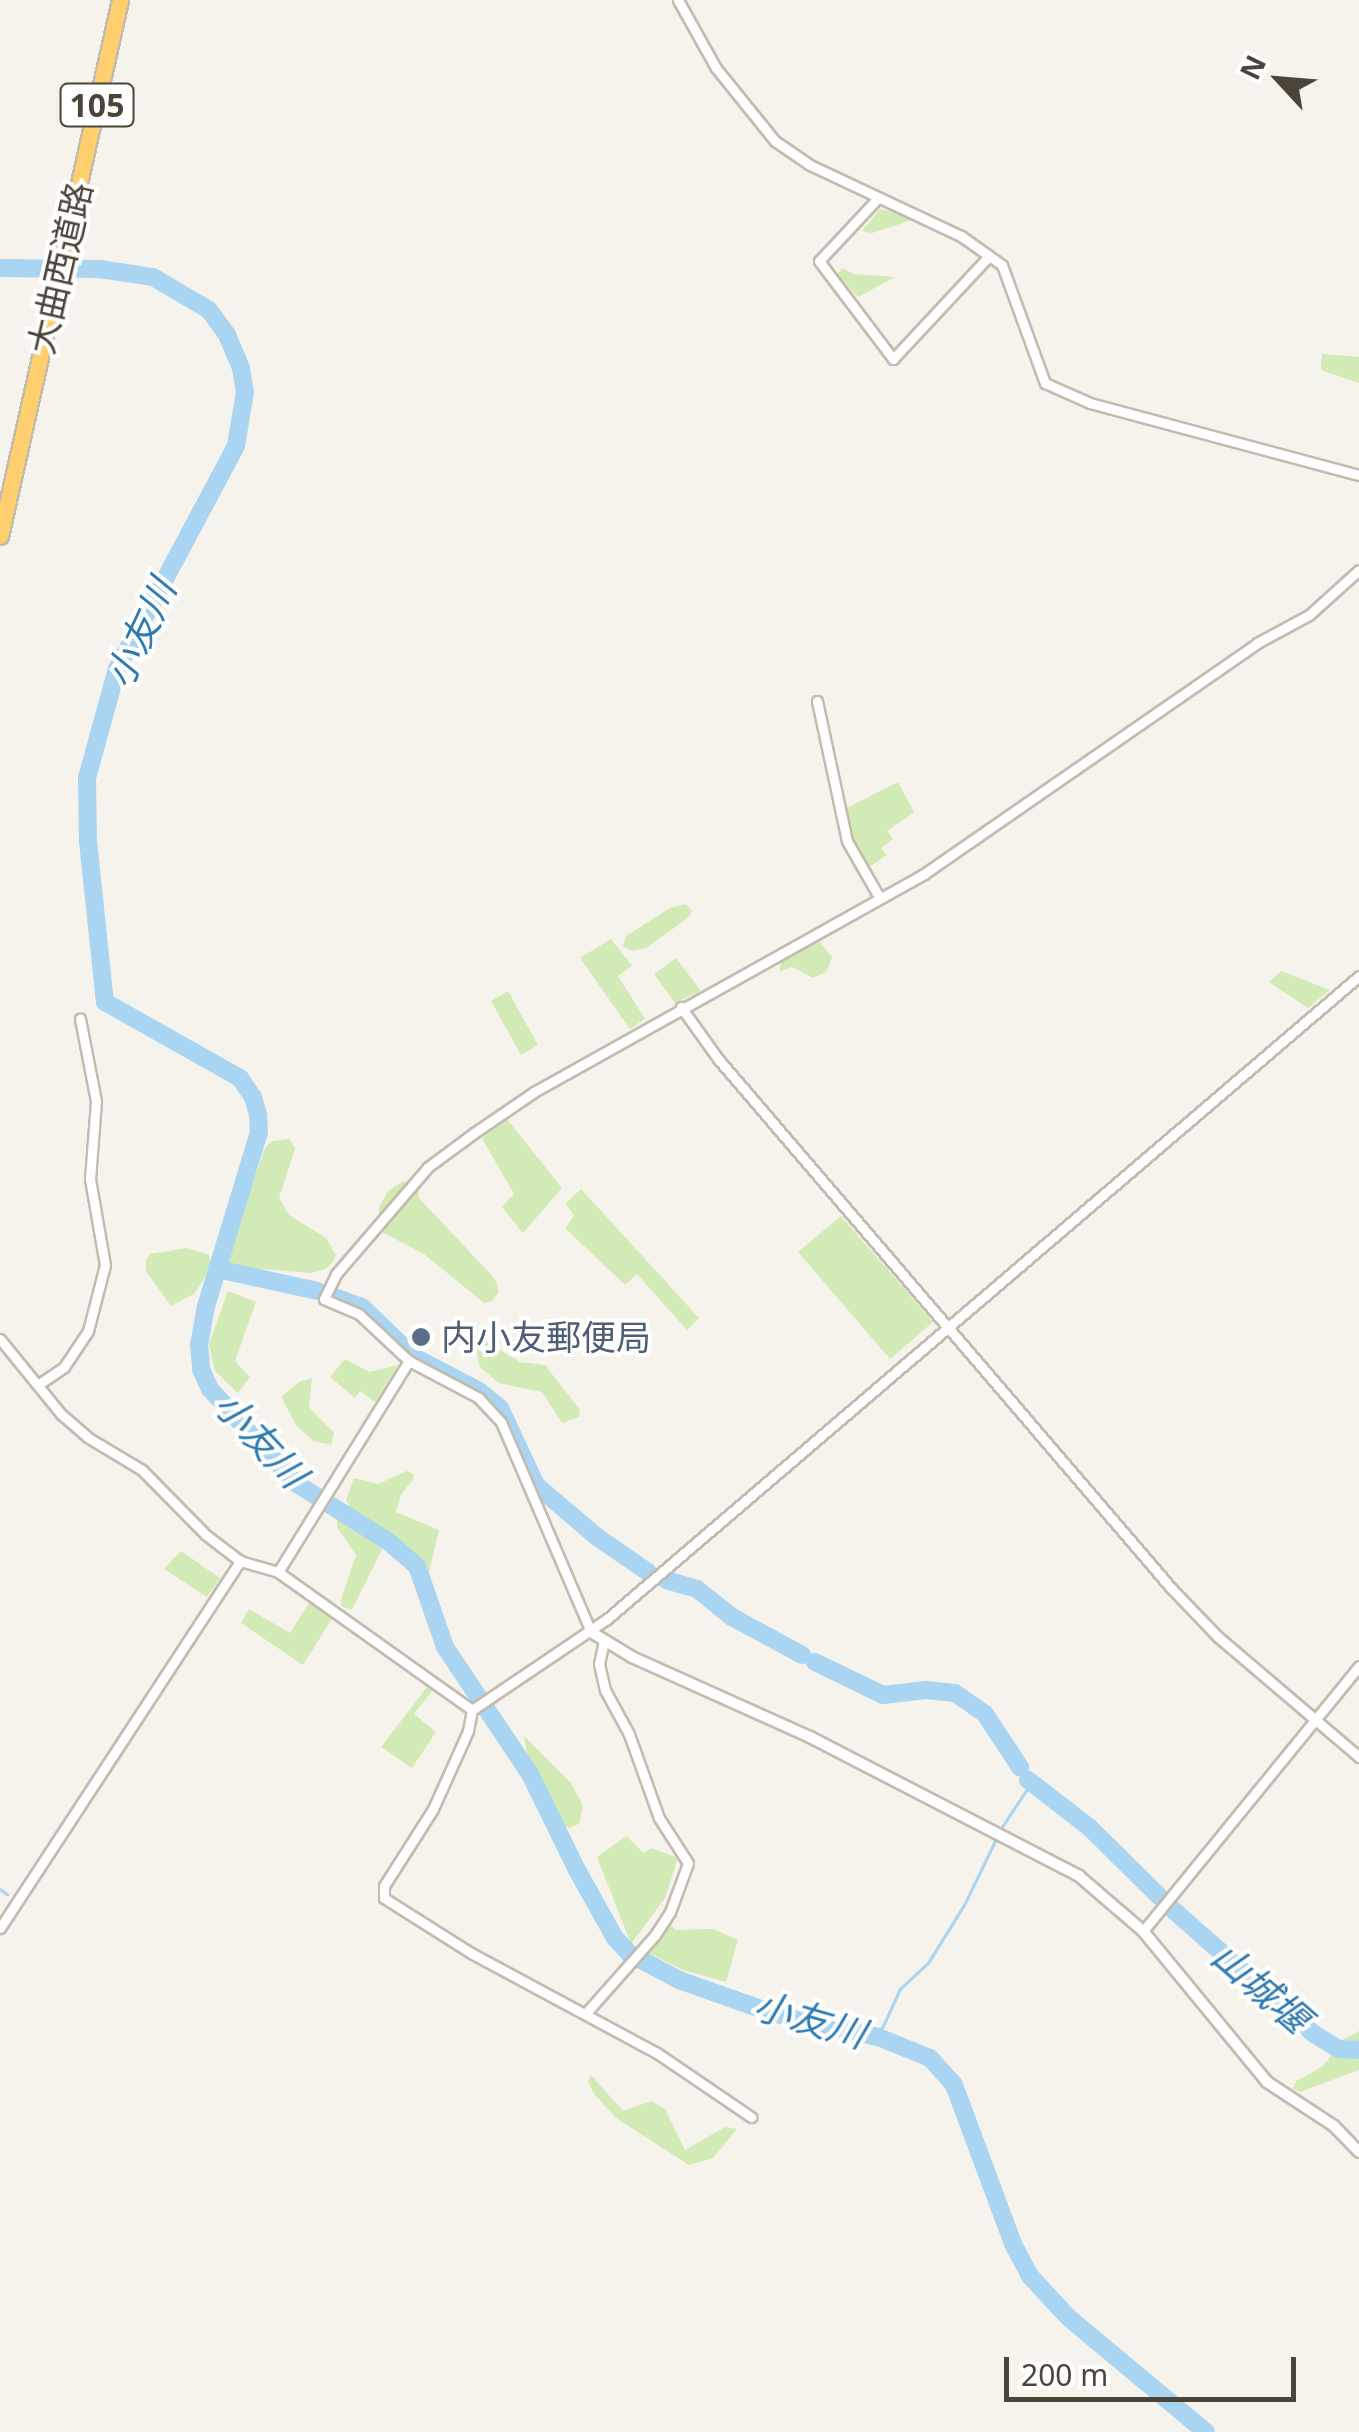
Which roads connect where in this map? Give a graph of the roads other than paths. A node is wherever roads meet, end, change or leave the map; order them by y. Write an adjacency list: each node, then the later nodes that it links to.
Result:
1 (120, 0): 6 (highway, 大曲西道路 / 105)
2 (678, 0): 3 (street)
3 (878, 198): 4 (street); 4 (street)
4 (989, 256): 5 (street)
5 (1359, 475)
6 (0, 536)
7 (1359, 570): 9 (street)
8 (818, 700): 9 (street)
9 (879, 898): 11 (street)
10 (1359, 976): 13 (street)
11 (681, 1008): 13 (street); 15 (street)
12 (80, 1019): 16 (street)
13 (951, 1326): 19 (street); 23 (street)
14 (0, 1338): 16 (street)
15 (409, 1360): 18 (street); 19 (street)
16 (39, 1384): 17 (street)
17 (240, 1560): 18 (street); 25 (street)
18 (278, 1572): 22 (street)
19 (591, 1632): 20 (street); 22 (street)
20 (604, 1640): 26 (street); 27 (street)
21 (1359, 1666): 23 (street)
22 (472, 1710): 27 (street)
23 (1314, 1720): 24 (street); 26 (street)
24 (1359, 1757)
25 (0, 1928)
26 (1143, 1931): 29 (street)
27 (586, 2014): 28 (street)
28 (751, 2117)
29 (1359, 2152)

